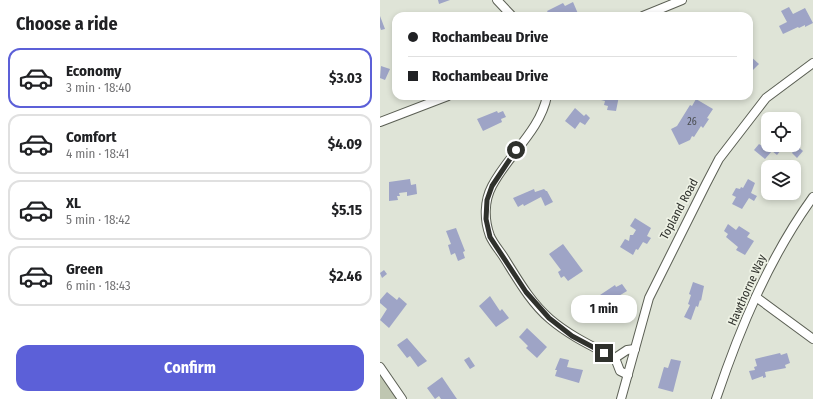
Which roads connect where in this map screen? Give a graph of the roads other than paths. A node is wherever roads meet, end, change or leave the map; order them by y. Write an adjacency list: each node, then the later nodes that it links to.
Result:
1 (497, 0): 3 (street)
2 (682, 0): 4 (street)
3 (508, 12)
4 (653, 12)
5 (813, 63): 12 (street, Topland Road)
6 (438, 100): 8 (street)
7 (545, 100): 13 (street)
8 (380, 122)
9 (813, 197): 10 (street, Hawthorne Way)
10 (756, 296): 11 (street); 18 (street, Hawthorne Way)
11 (813, 340)
12 (635, 349): 13 (street); 15 (street, Topland Road)
13 (615, 358): 15 (street)
14 (380, 367): 16 (street)
15 (628, 375): 17 (street, Topland Road)
16 (402, 399)
17 (621, 399)
18 (716, 399)

